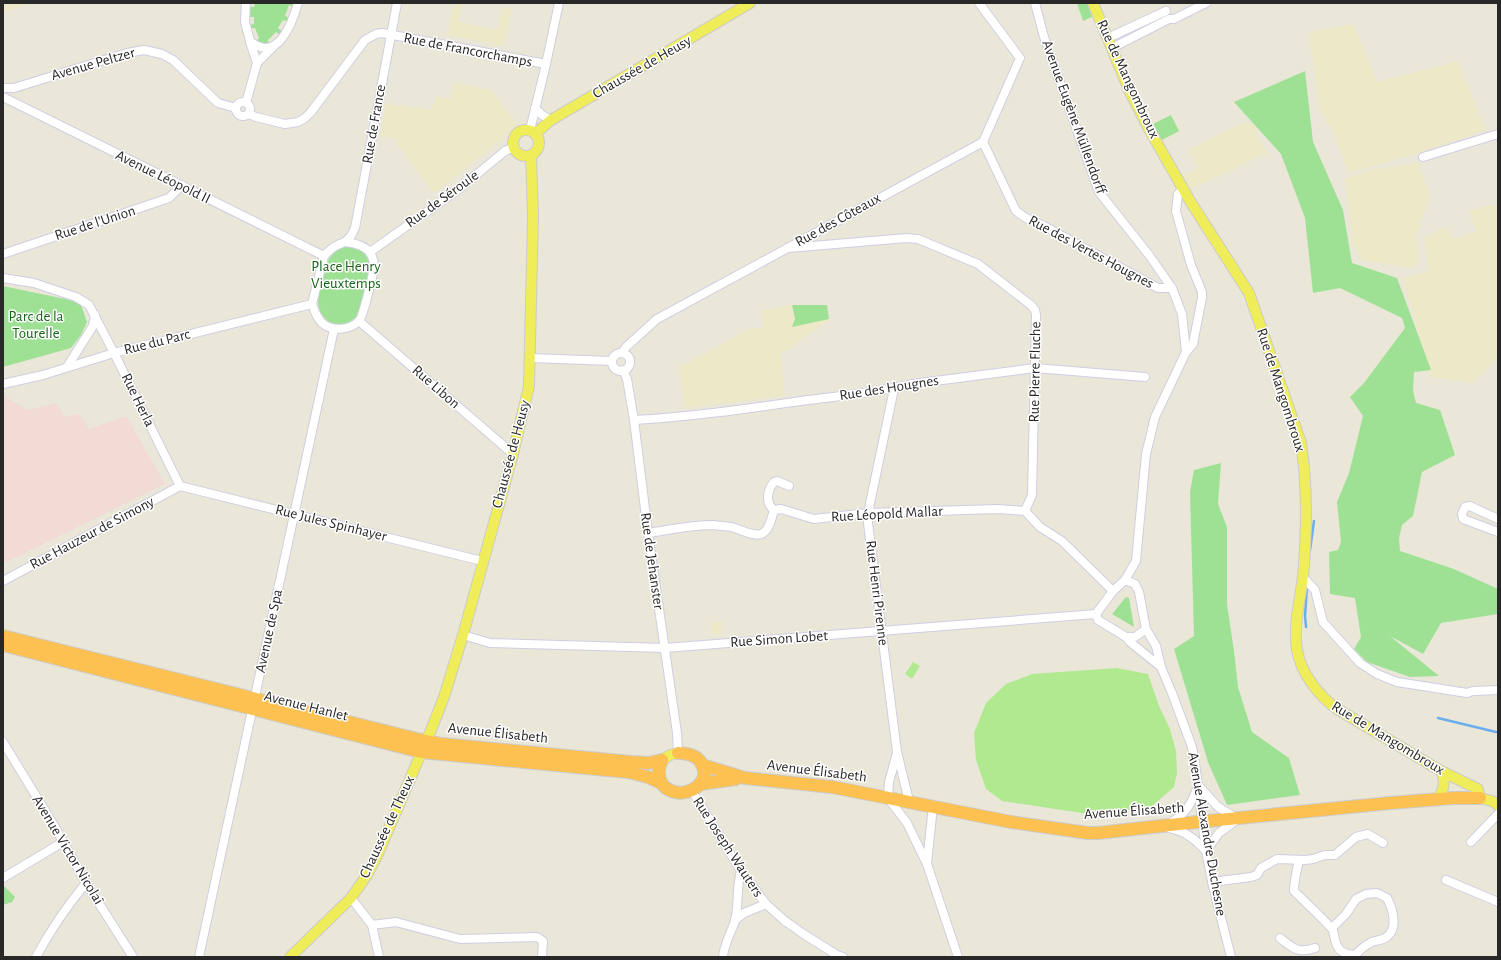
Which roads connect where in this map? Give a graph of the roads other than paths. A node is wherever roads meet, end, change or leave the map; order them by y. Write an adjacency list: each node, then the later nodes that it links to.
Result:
1 (246, 3): 13 (street)
2 (298, 3): 14 (street)
3 (397, 3): 11 (street, Rue de France)
4 (559, 3): 17 (street)
5 (750, 3): 24 (main road, Chaussée de Heusy)
6 (979, 3): 27 (street)
7 (1034, 3): 39 (street, Avenue Eugène Müllendorff)
8 (1093, 3): 12 (main road, Rue de Mangombroux)
9 (1206, 3): 10 (street)
10 (1168, 11): 12 (street); 15 (street)
11 (391, 35): 17 (street, Rue de Francorchamps); 23 (street, Rue de Francorchamps); 33 (street, Rue de France)
12 (1108, 38): 15 (main road, Rue de Mangombroux)
13 (250, 41): 14 (street); 16 (street)
14 (273, 47): 16 (street)
15 (1112, 48): 32 (main road, Rue de Mangombroux)
16 (257, 63): 20 (street)
17 (546, 64): 22 (street)
18 (3, 88): 21 (street, Avenue Peltzer)
19 (3, 97): 31 (street, Avenue Léopold II)
20 (246, 103): 21 (street); 23 (street)
21 (236, 108): 23 (street)
22 (536, 108): 24 (street); 25 (street)
23 (249, 114)
24 (552, 120): 25 (main road, Chaussée de Heusy)
25 (532, 132): 28 (main road); 29 (main road)
26 (1498, 134): 30 (street)
27 (983, 142): 34 (street, Rue des Côteaux); 39 (street, Rue des Vertes Hougnes)
28 (514, 147): 29 (main road); 35 (street, Rue de Séroule)
29 (531, 155): 47 (main road, Chaussée de Heusy)
30 (1423, 157)
31 (182, 185): 36 (street, Rue de l'Union); 37 (street, Avenue Léopold II)
32 (1183, 188): 45 (street); 67 (main road, Rue de Mangombroux)
33 (345, 242): 35 (street); 37 (street)
34 (786, 248): 44 (street, Rue des Côteaux); 50 (street, Rue Pierre Fluche)
35 (370, 252): 42 (street)
36 (3, 254)
37 (324, 256): 40 (street)
38 (3, 278): 41 (street, Rue Herla)
39 (1172, 288): 45 (street, Avenue Eugène Müllendorff)
40 (312, 304): 43 (street); 46 (street, Rue du Parc)
41 (95, 315): 46 (street, Rue Herla); 49 (street)
42 (359, 321): 43 (street); 56 (street, Rue Libon)
43 (334, 329): 62 (street, Avenue de Spa)
44 (624, 350): 48 (street); 51 (street, Rue de Jehanster)
45 (1186, 352): 68 (street)
46 (114, 353): 49 (street, Rue du Parc); 57 (street, Rue Herla)
47 (530, 358): 48 (street); 56 (main road, Chaussée de Heusy)
48 (612, 361): 51 (street)
49 (67, 367): 53 (street, Rue du Parc)
50 (1035, 368): 52 (street, Rue des Hougnes); 54 (street, Rue des Hougnes); 60 (street, Rue Pierre Fluche)
51 (623, 370): 55 (street, Rue de Jehanster)
52 (1145, 377)
53 (3, 384)
54 (894, 388): 55 (street, Rue des Hougnes); 61 (street, Rue Henri Pirenne)
55 (634, 420): 65 (street, Rue de Jehanster)
56 (513, 454): 66 (main road, Chaussée de Heusy)
57 (180, 486): 62 (street, Rue Jules Spinhayer); 69 (street, Rue Hauzeur de Simony)
58 (789, 486): 59 (street)
59 (774, 510): 61 (street, Rue Léopold Mallar); 65 (street)
60 (1025, 511): 61 (street, Rue Léopold Mallar); 70 (street)
61 (868, 513): 73 (street, Rue Henri Pirenne)
62 (294, 514): 66 (street, Rue Jules Spinhayer); 81 (street, Avenue de Spa)
63 (1498, 519): 64 (street)
64 (1498, 532)
65 (648, 533): 78 (street, Rue de Jehanster)
66 (482, 561): 74 (main road, Chaussée de Heusy)
67 (1302, 577): 80 (street); 88 (main road, Rue de Mangombroux)
68 (1125, 580): 70 (street); 72 (street, Avenue Alexandre Duchesne)
69 (3, 581)
70 (1113, 591): 71 (street)
71 (1096, 614): 73 (street, Rue Simon Lobet); 76 (street, Avenue Alexandre Duchesne)
72 (1146, 629): 76 (street); 79 (street, Avenue Alexandre Duchesne)
73 (882, 630): 78 (street, Rue Simon Lobet); 84 (street, Rue Henri Pirenne)
74 (463, 635): 78 (street, Rue Simon Lobet); 83 (main road, Chaussée de Heusy)
75 (3, 636): 81 (highway, Avenue Hanlet)
76 (1126, 637): 79 (street, Avenue Alexandre Duchesne)
77 (3, 645): 81 (highway, Avenue Hanlet)
78 (665, 648): 85 (street, Rue de Jehanster)
79 (1161, 667): 91 (street, Avenue Alexandre Duchesne)
80 (1498, 690)
81 (253, 704): 83 (highway, Avenue Hanlet); 124 (street, Avenue de Spa)
82 (3, 742): 103 (street, Avenue Victor Nicolaï)
83 (423, 747): 86 (highway, Avenue Élisabeth); 90 (highway, Avenue Hanlet); 114 (main road, Chaussée de Theux)
84 (897, 752): 93 (street, Rue Henri Pirenne); 96 (street, Rue Henri Pirenne)
85 (678, 753): 86 (main road); 87 (highway)
86 (662, 760): 90 (highway)
87 (702, 765): 89 (highway, Avenue Élisabeth); 92 (highway)
88 (1441, 771): 94 (main road, Rue de Mangombroux); 95 (main road)
89 (745, 778): 92 (highway, Avenue Élisabeth); 93 (highway, Avenue Élisabeth)
90 (662, 783): 92 (highway)
91 (1198, 785): 100 (street); 101 (street, Avenue Alexandre Duchesne); 102 (street)
92 (696, 788): 109 (street, Rue Joseph Wauters)
93 (888, 798): 96 (highway, Avenue Élisabeth); 108 (street)
94 (1480, 798): 95 (highway, Avenue Élisabeth); 97 (main road, Rue de Mangombroux)
95 (1438, 799): 100 (highway, Avenue Élisabeth)
96 (909, 801): 98 (highway, Avenue Élisabeth)
97 (1498, 805)
98 (933, 806): 102 (highway, Avenue Élisabeth); 108 (street)
99 (1498, 814): 105 (street)
100 (1238, 818): 101 (highway, Avenue Élisabeth); 106 (street)
101 (1203, 822): 102 (highway, Avenue Élisabeth); 106 (street, Avenue Alexandre Duchesne)
102 (1163, 827): 106 (street)
103 (63, 842): 110 (street); 112 (street, Avenue Victor Nicolaï)
104 (1383, 842): 107 (street)
105 (1471, 842)
106 (1206, 851): 113 (street, Avenue Alexandre Duchesne)
107 (1300, 860): 113 (street); 119 (street)
108 (927, 864): 130 (street)
109 (741, 871): 116 (street, Rue Joseph Wauters); 117 (street)
110 (3, 878)
111 (1446, 880): 115 (street)
112 (86, 883): 122 (street); 123 (street, Avenue Victor Nicolaï)
113 (1213, 884): 131 (street, Avenue Alexandre Duchesne)
114 (351, 898): 118 (street); 125 (main road, Chaussée de Theux)
115 (1498, 902)
116 (766, 904): 117 (street); 129 (street, Rue Joseph Wauters)
117 (735, 920): 128 (street)
118 (372, 925): 126 (street); 127 (street)
119 (1332, 928): 119 (street)
120 (1280, 938): 121 (street)
121 (1315, 948)
122 (36, 957)
123 (133, 957)
124 (199, 957)
125 (290, 957)
126 (379, 957)
127 (542, 957)
128 (723, 957)
129 (843, 957)
130 (958, 957)
131 (1231, 957)

